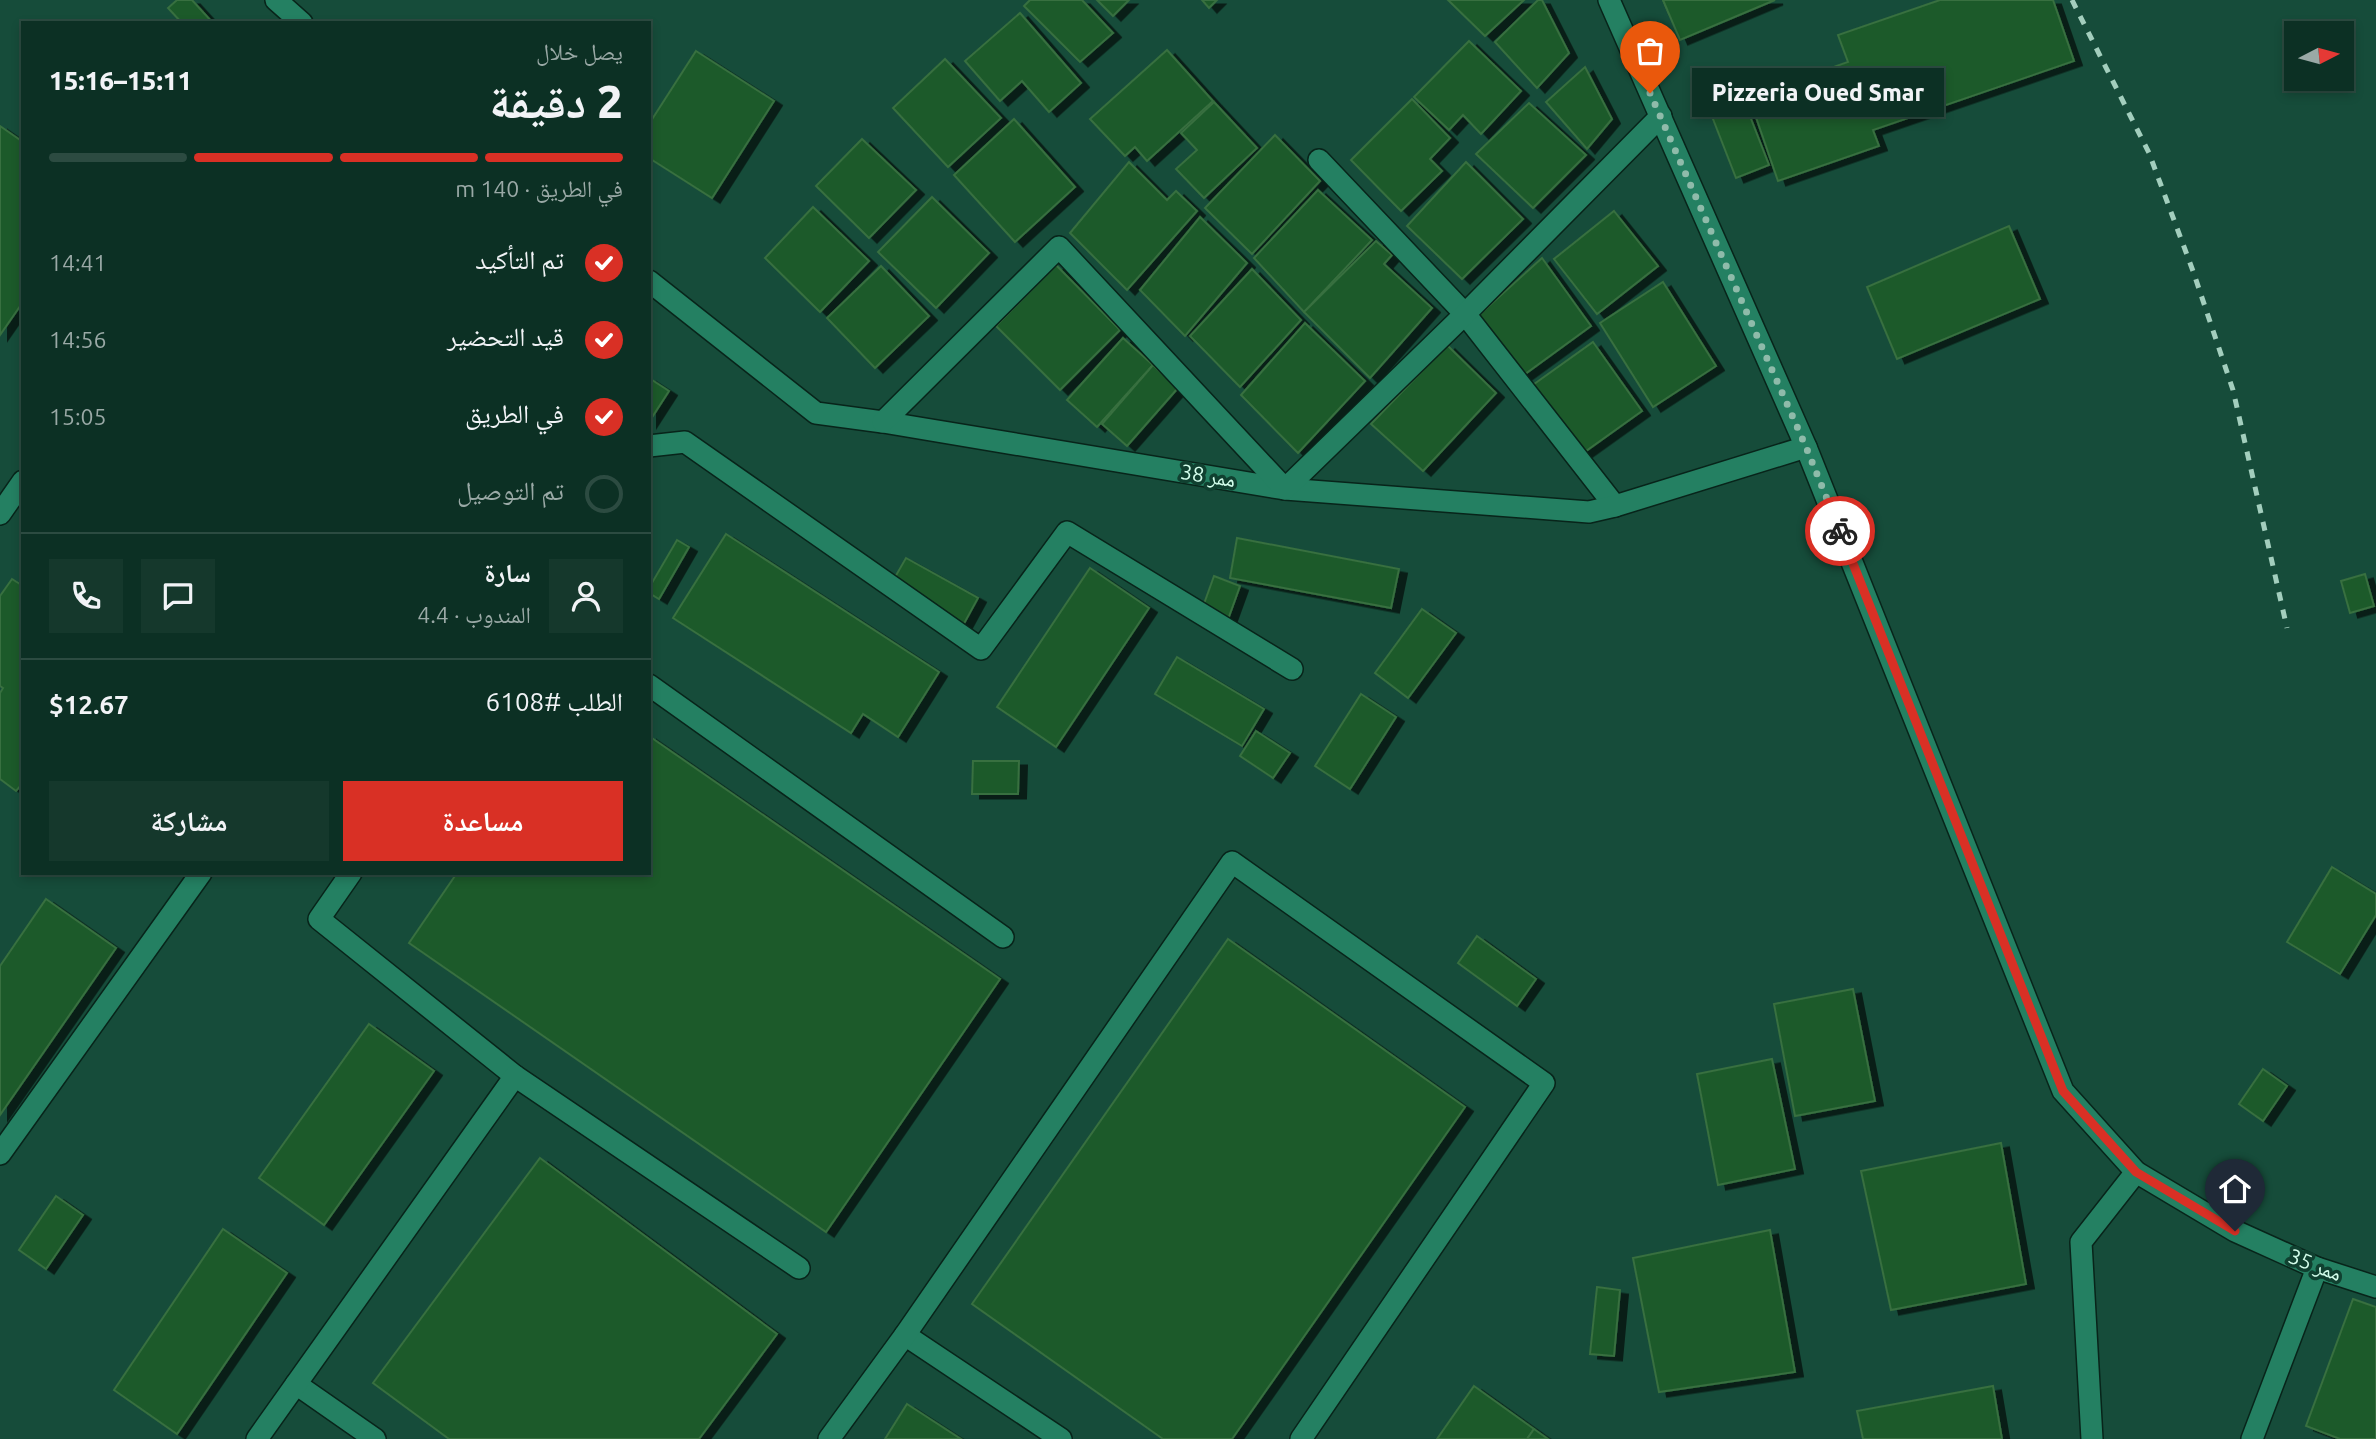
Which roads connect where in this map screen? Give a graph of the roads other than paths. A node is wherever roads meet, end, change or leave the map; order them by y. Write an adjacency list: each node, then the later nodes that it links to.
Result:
1 (276, 0): 3 (street)
2 (1609, 0): 4 (street, ممر 35)
3 (300, 21)
4 (1661, 116): 7 (street); 10 (street, ممر 35)
5 (1319, 160): 7 (street)
6 (651, 283): 8 (street, ممر 38)
7 (1465, 314): 12 (street); 13 (street)
8 (883, 422): 12 (street, ممر 38); 12 (street)
9 (651, 446): 15 (street)
10 (1806, 447): 13 (street, ممر 38); 22 (street, ممر 35)
11 (21, 485): 14 (street)
12 (1285, 489): 13 (street, ممر 38)
13 (1615, 506)
14 (0, 514)
15 (1292, 669)
16 (651, 686): 19 (street)
17 (200, 875): 21 (street)
18 (350, 875): 20 (street)
19 (1003, 937)
20 (515, 1076): 23 (street); 27 (street)
21 (0, 1154)
22 (2136, 1172): 24 (street, ممر 35); 33 (street)
23 (799, 1268)
24 (2316, 1268): 25 (street, ممر 35); 34 (street)
25 (2376, 1287)
26 (905, 1335): 30 (street); 31 (street); 32 (street)
27 (296, 1384): 28 (street); 29 (street)
28 (257, 1439)
29 (375, 1439)
30 (829, 1439)
31 (1061, 1439)
32 (1301, 1439)
33 (2092, 1439)
34 (2252, 1439)

